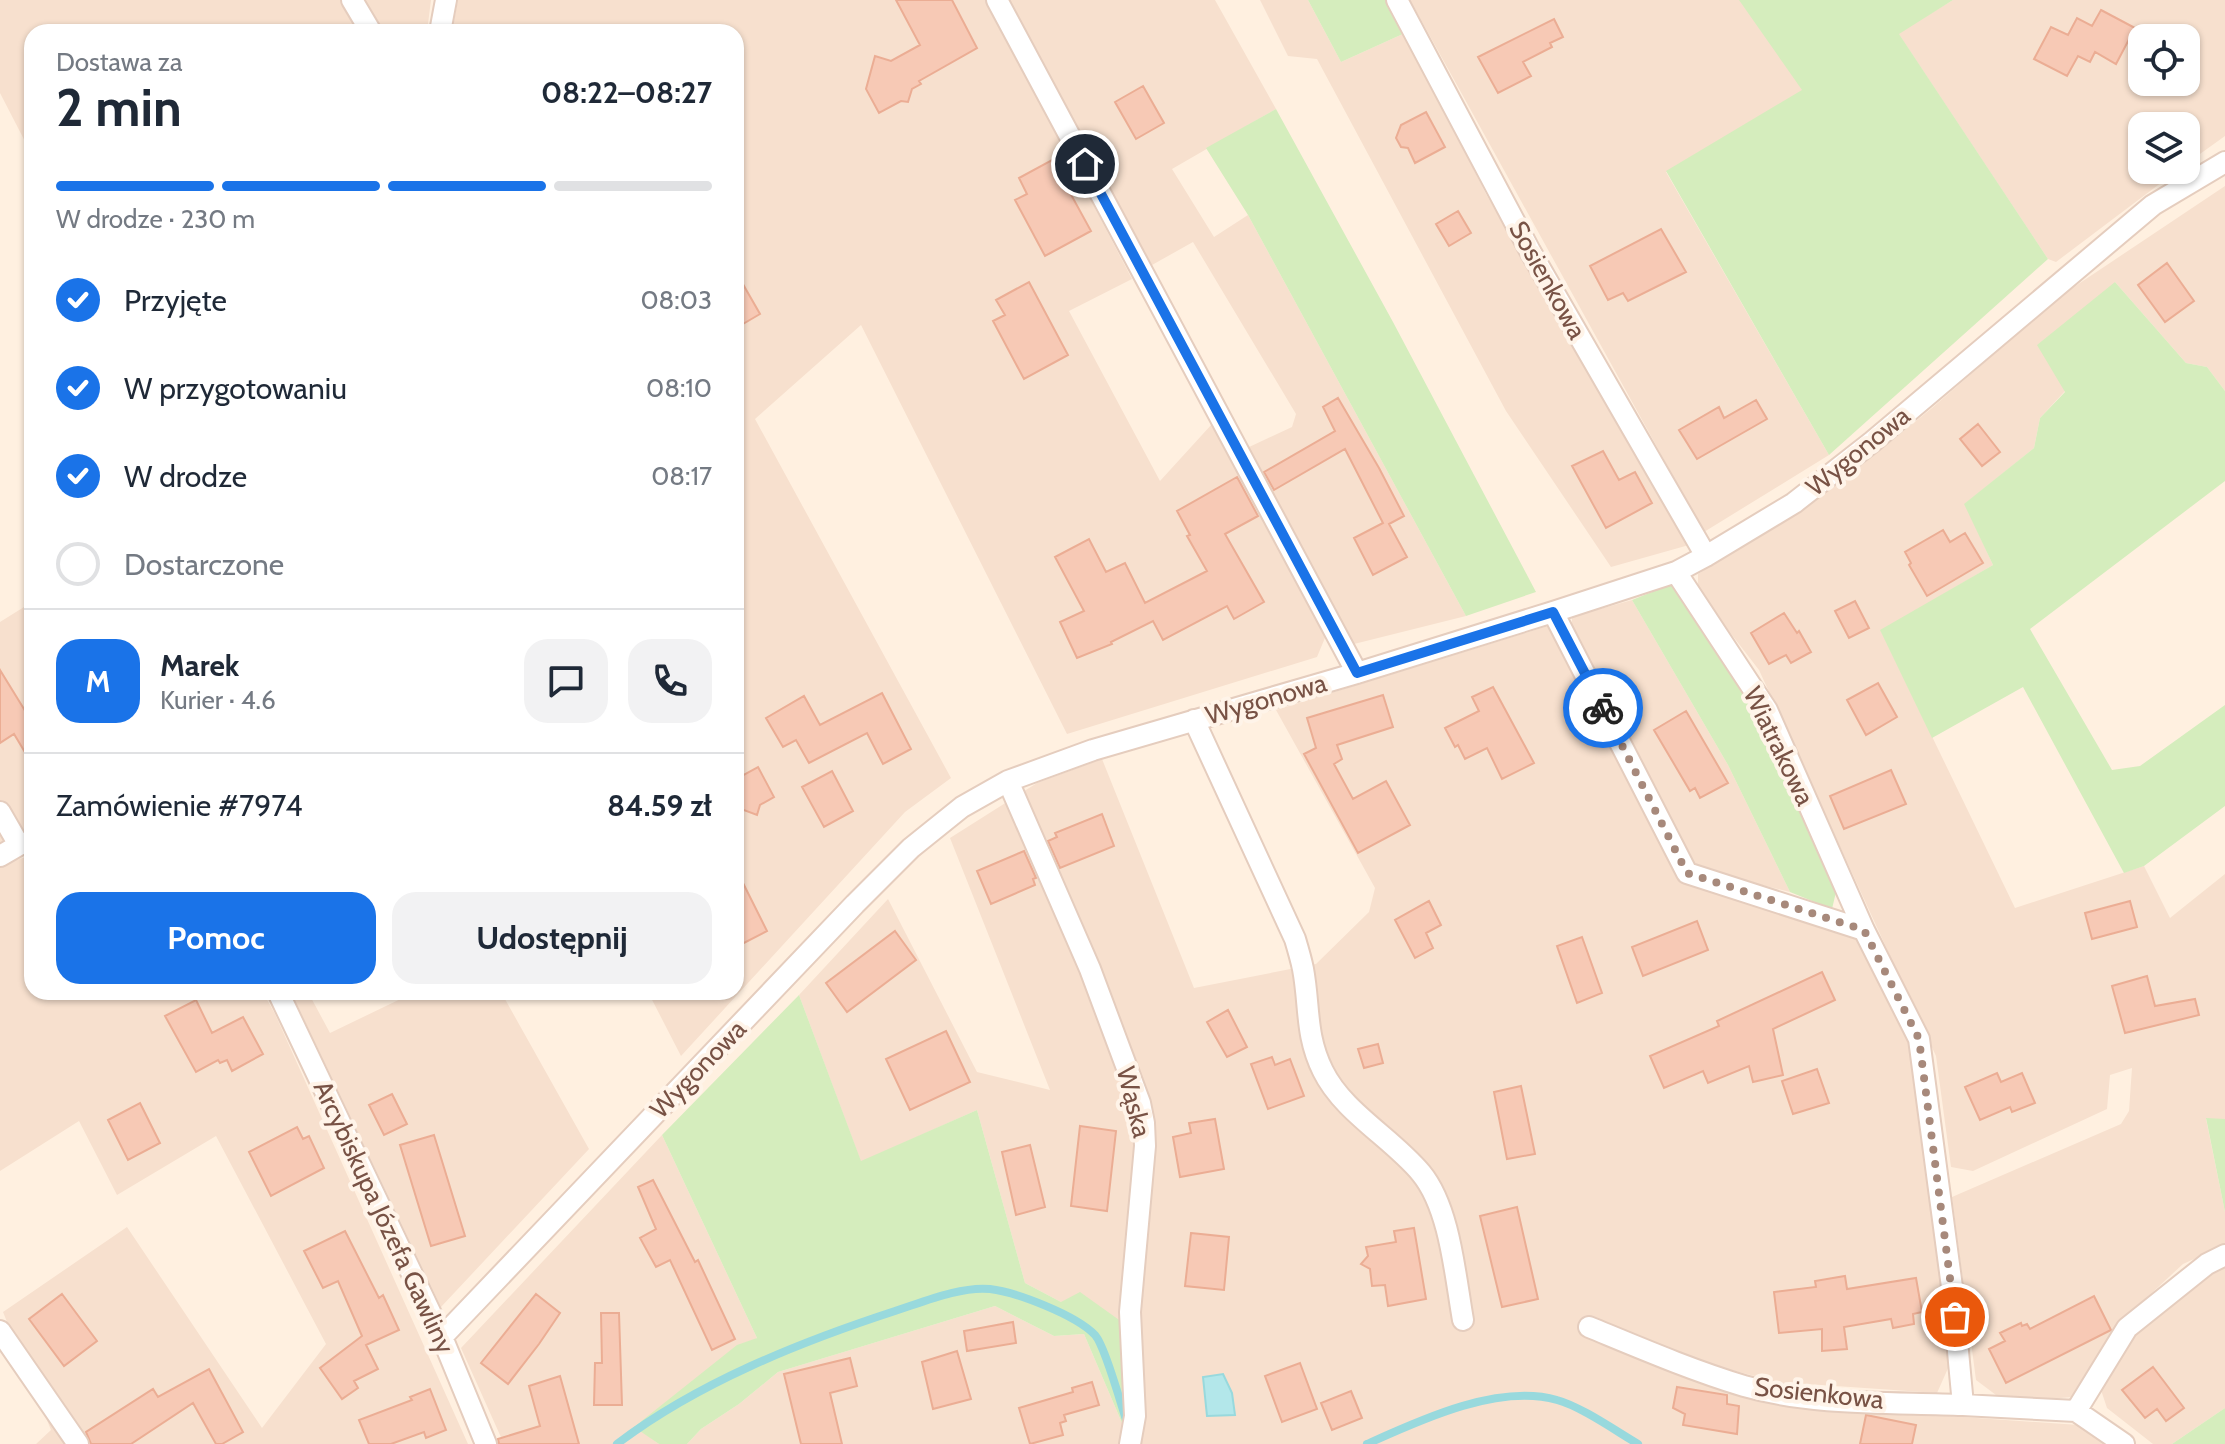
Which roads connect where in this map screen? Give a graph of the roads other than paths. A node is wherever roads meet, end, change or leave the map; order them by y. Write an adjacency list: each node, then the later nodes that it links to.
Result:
1 (352, 0): 5 (street)
2 (446, 0): 6 (street)
3 (997, 0): 11 (street)
4 (1397, 0): 8 (street, Sosienkowa)
5 (366, 24)
6 (442, 24)
7 (2225, 162): 8 (street, Wygonowa)
8 (1706, 556): 9 (street, Wygonowa)
9 (1676, 572): 10 (street, Wygonowa); 18 (street, Wiatrakowa)
10 (1553, 612): 11 (street, Wygonowa); 18 (street)
11 (1357, 673): 12 (street, Wygonowa)
12 (1194, 720): 13 (street, Wygonowa); 21 (street)
13 (1008, 781): 24 (street, Wygonowa); 29 (street, Wąska)
14 (0, 812): 15 (street)
15 (24, 842)
16 (24, 844): 17 (street)
17 (0, 856)
18 (1864, 930): 25 (street)
19 (282, 1000): 24 (street, Arcybiskupa Józefa Gawliny)
20 (2225, 1255): 26 (street)
21 (1463, 1320)
22 (1589, 1327): 25 (street, Sosienkowa)
23 (0, 1331): 27 (street)
24 (442, 1337): 28 (street, Arcybiskupa Józefa Gawliny)
25 (1963, 1405): 26 (street, Sosienkowa)
26 (2076, 1411): 30 (street)
27 (78, 1444)
28 (486, 1444)
29 (1130, 1444)
30 (2124, 1444)

